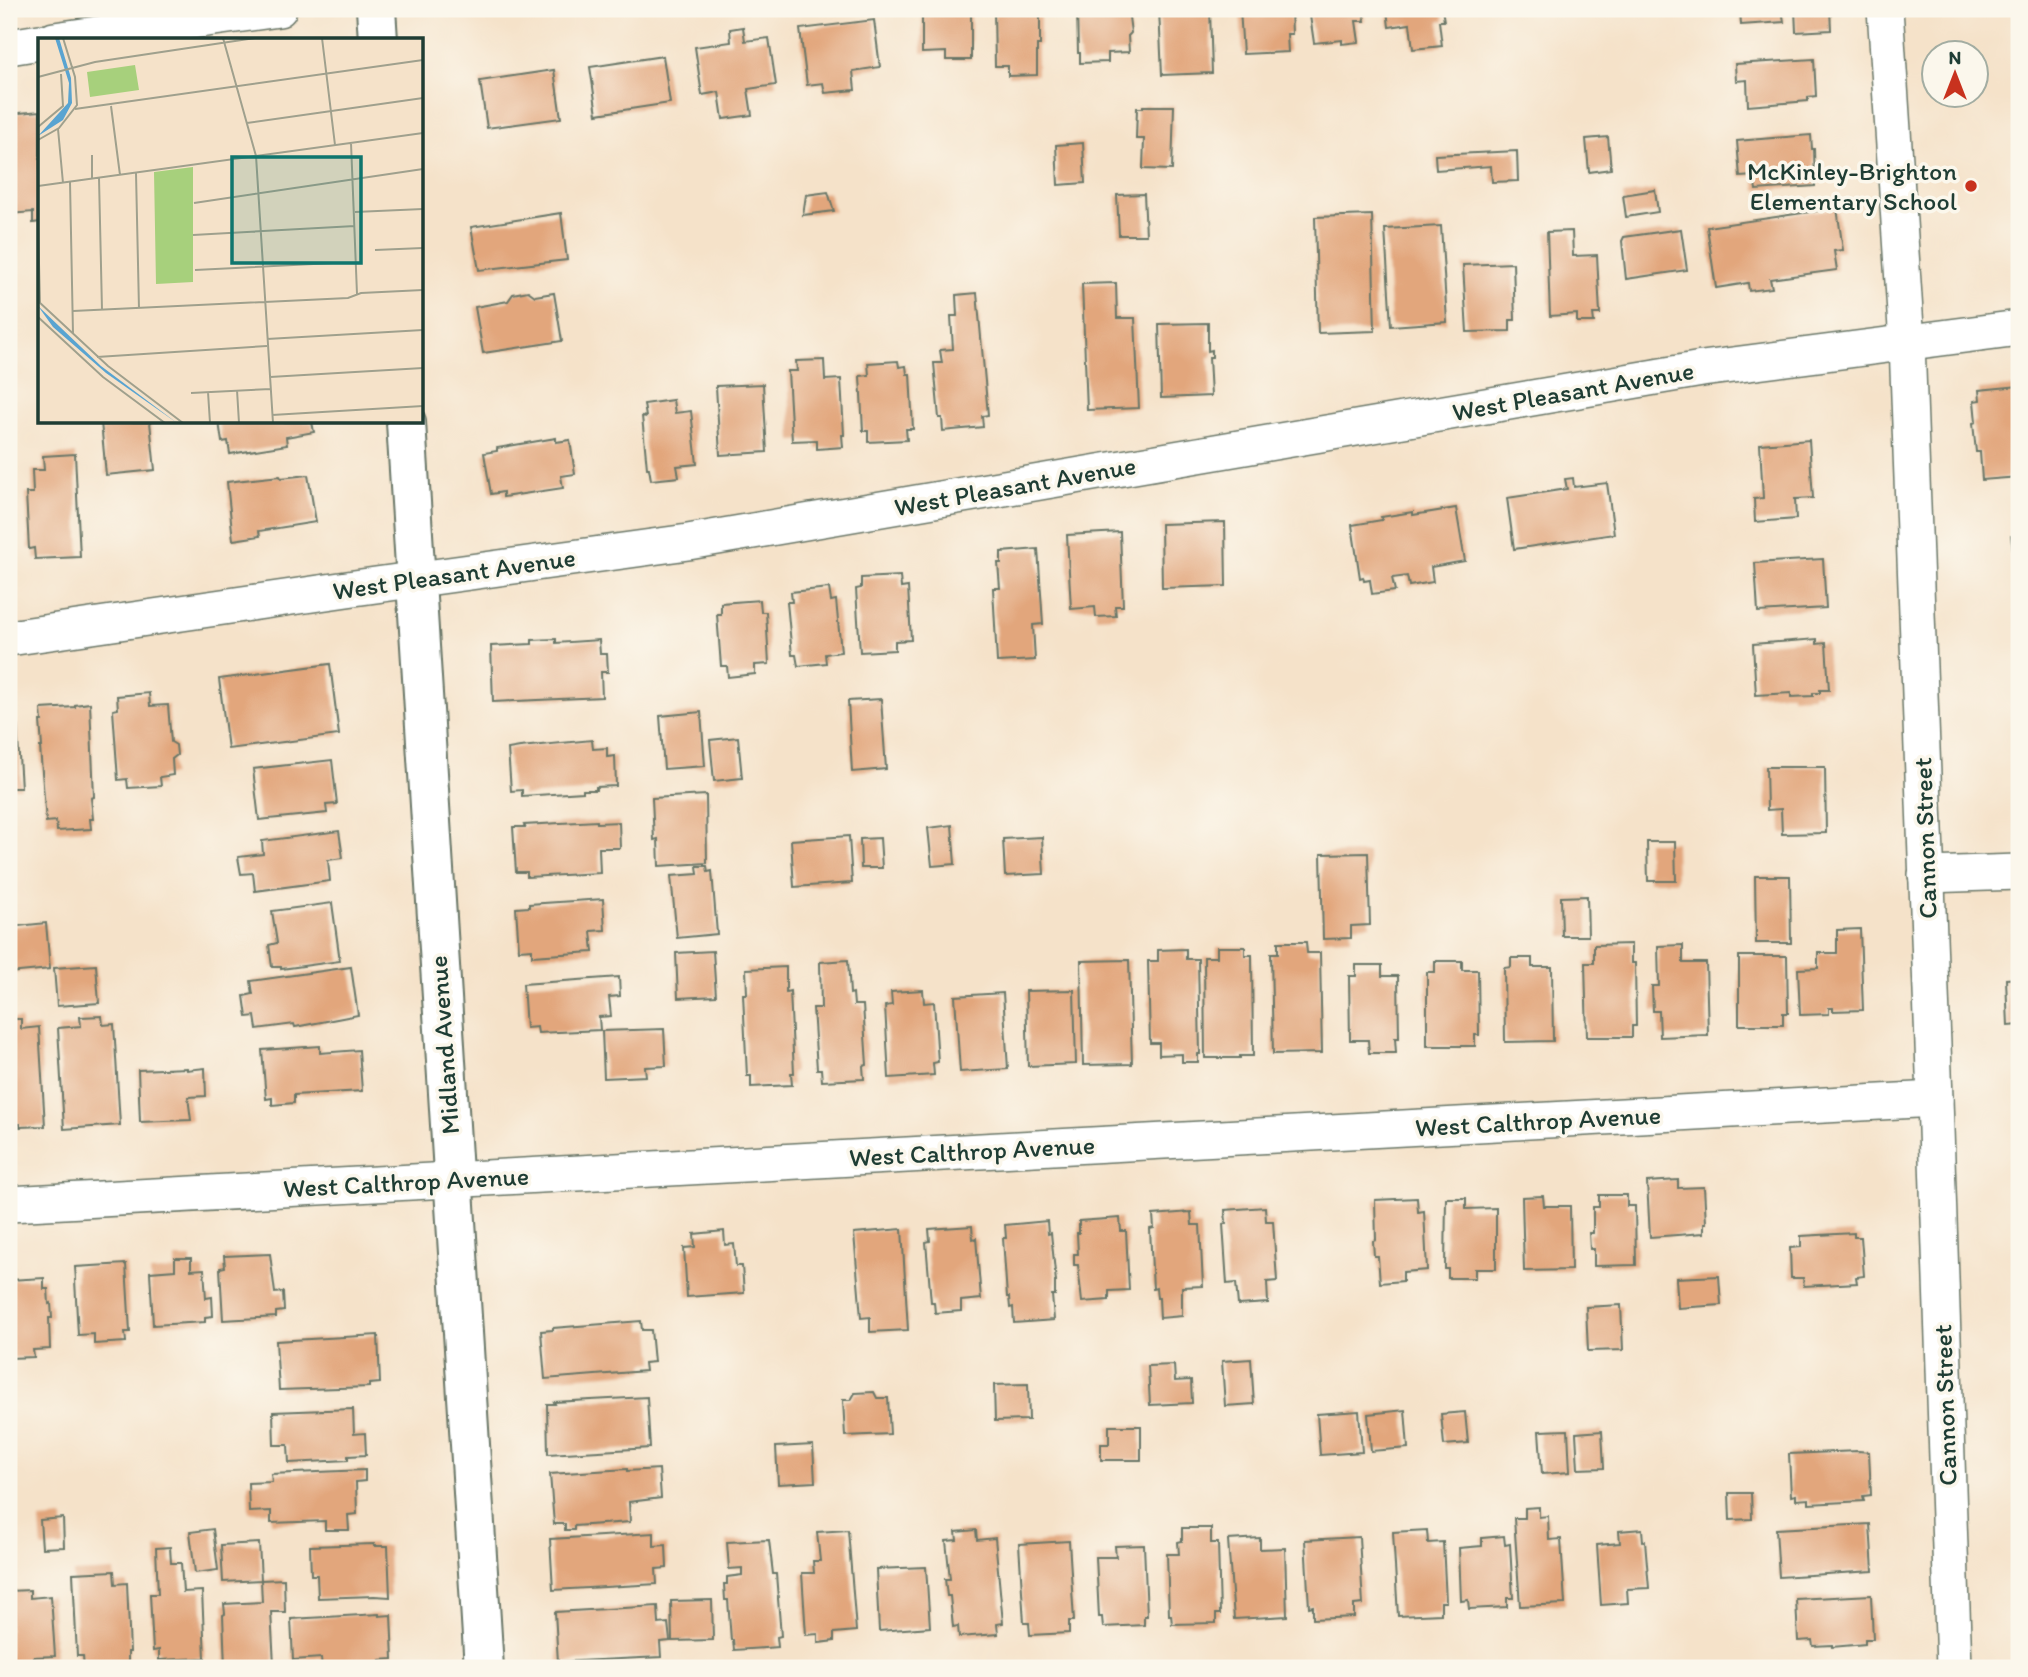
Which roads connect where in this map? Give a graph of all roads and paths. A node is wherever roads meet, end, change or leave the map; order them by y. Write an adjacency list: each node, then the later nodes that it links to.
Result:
1 (279, 9): 4 (street)
2 (376, 9): 5 (street)
3 (1885, 9): 9 (street, Cannon Street)
4 (69, 38)
5 (378, 38)
6 (38, 42): 7 (street)
7 (9, 47)
8 (2019, 328): 9 (street, West Pleasant Avenue)
9 (1907, 342): 11 (street, West Pleasant Avenue); 14 (street, Cannon Street)
10 (406, 424): 11 (street, Midland Avenue)
11 (415, 579): 12 (street, West Pleasant Avenue); 16 (street, Midland Avenue)
12 (9, 638)
13 (2019, 872): 14 (street)
14 (1926, 875): 15 (street, Cannon Street)
15 (1935, 1099): 16 (street, West Calthrop Avenue); 19 (street, Cannon Street)
16 (453, 1180): 17 (street, West Calthrop Avenue); 18 (street, Midland Avenue)
17 (9, 1204)
18 (484, 1668)
19 (1954, 1668)

